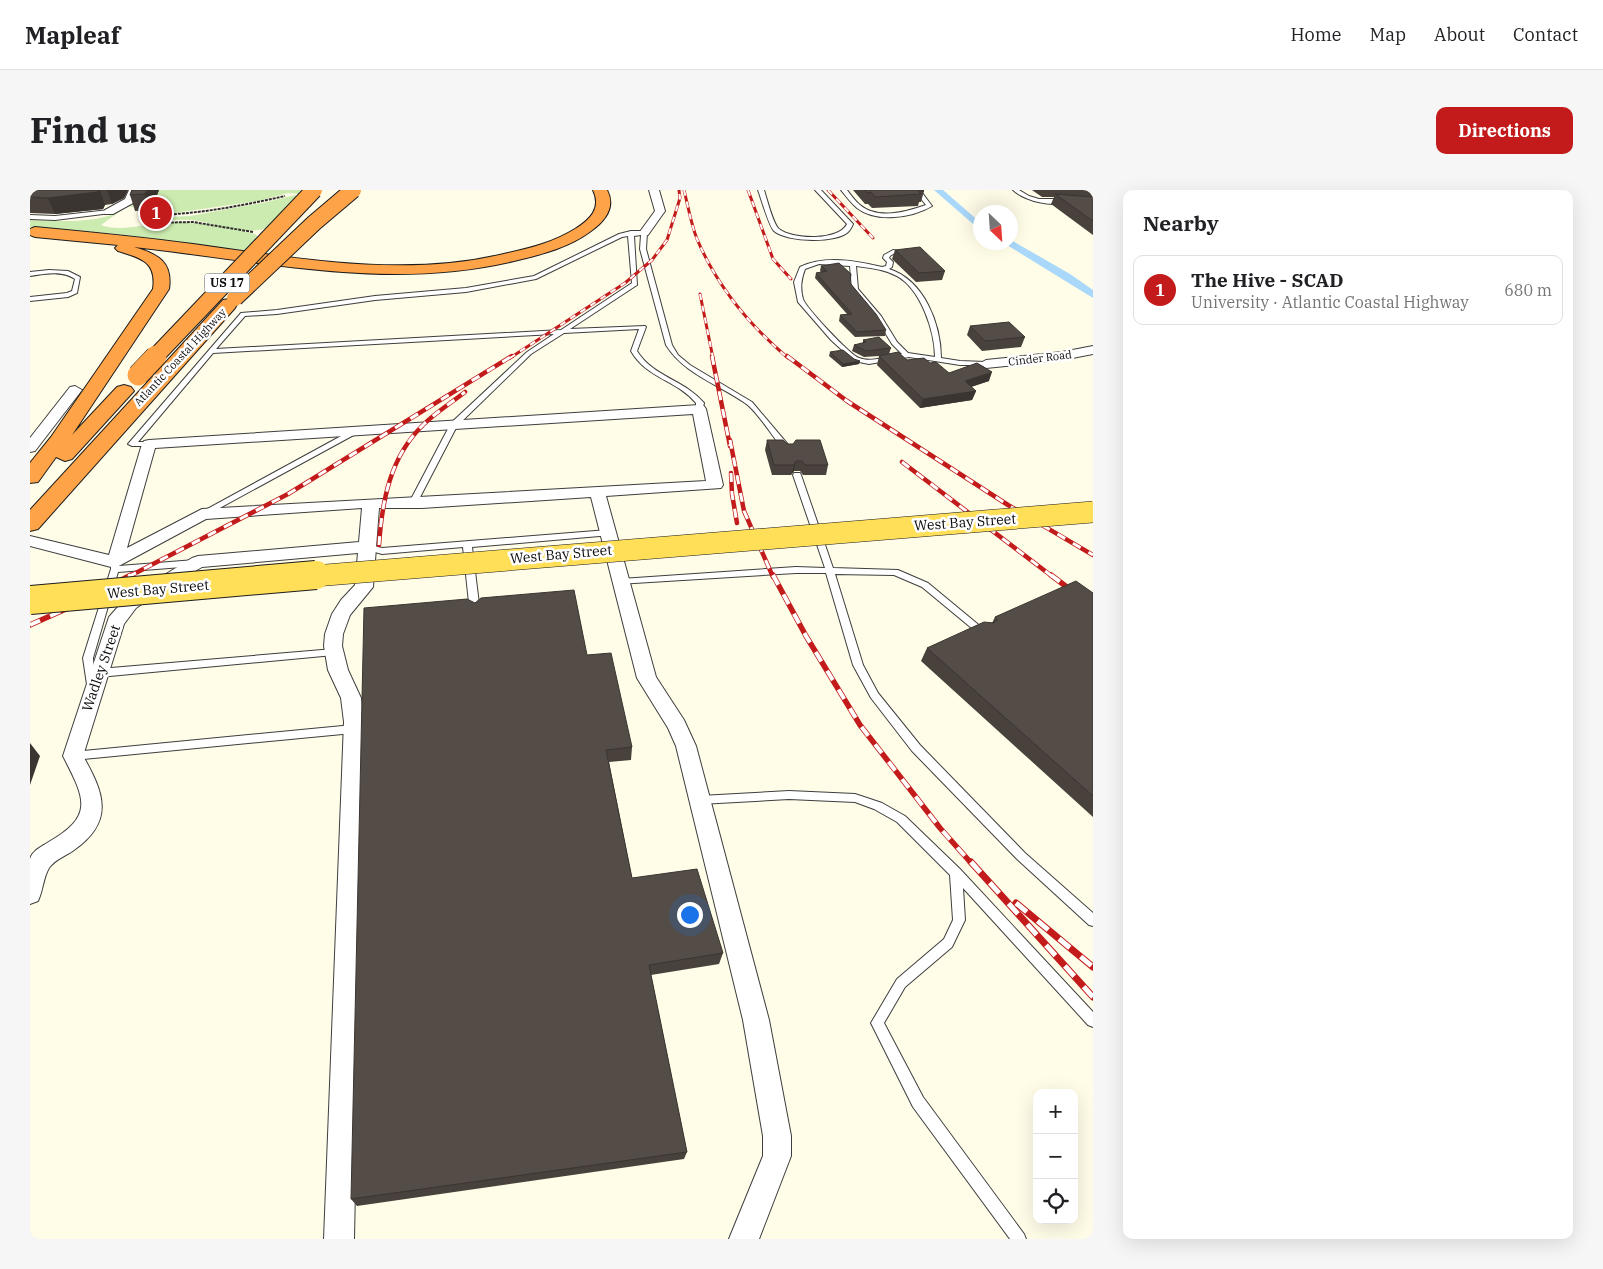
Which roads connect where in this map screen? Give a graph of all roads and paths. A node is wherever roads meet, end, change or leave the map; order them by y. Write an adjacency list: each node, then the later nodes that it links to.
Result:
1 (134, 190): 14 (street)
2 (314, 190): 40 (highway, Atlantic Coastal Highway / US 17, bridge)
3 (329, 190): 24 (highway, Atlantic Coastal Highway / US 17, bridge)
4 (353, 190): 24 (highway, bridge)
5 (600, 190): 15 (highway)
6 (654, 190): 18 (street)
7 (761, 190): 8 (lane)
8 (818, 190)
9 (844, 190): 10 (lane)
10 (917, 190)
11 (1016, 190): 13 (lane)
12 (286, 195): 16 (path)
13 (1069, 201)
14 (109, 212): 15 (lane)
15 (31, 230): 39 (highway)
16 (254, 232)
17 (630, 233): 18 (lane); 25 (lane); 27 (lane)
18 (644, 233): 37 (lane)
19 (896, 251): 21 (lane)
20 (853, 264): 21 (lane); 28 (lane); 28 (lane)
21 (881, 269): 29 (lane)
22 (30, 274): 23 (lane)
23 (30, 299)
24 (229, 304): 46 (highway, Atlantic Coastal Highway / US 17)
25 (562, 331): 27 (lane); 32 (lane); 33 (lane)
26 (1093, 350): 30 (street, Cinder Road)
27 (211, 351): 35 (lane)
28 (906, 355): 29 (lane)
29 (938, 360): 30 (lane)
30 (986, 364)
31 (75, 390): 36 (street)
32 (699, 409): 33 (street); 41 (street)
33 (454, 424): 34 (street); 43 (lane)
34 (357, 431): 35 (street); 45 (lane)
35 (149, 444): 52 (street)
36 (30, 448)
37 (788, 450)
38 (797, 475): 53 (lane)
39 (30, 477)
40 (30, 492)
41 (597, 492): 43 (street); 47 (street)
42 (371, 503): 43 (street); 45 (street); 50 (street)
43 (413, 503)
44 (1093, 512): 55 (main road, West Bay Street, bridge)
45 (202, 514): 52 (street)
46 (30, 524)
47 (608, 533): 49 (lane); 54 (street)
48 (30, 540): 52 (street)
49 (467, 544): 50 (lane); 56 (lane)
50 (367, 548): 51 (street, Wadley Street); 58 (street)
51 (198, 562): 52 (lane); 59 (street, Wadley Street)
52 (115, 565): 60 (lane)
53 (830, 571): 54 (lane); 57 (lane); 66 (lane)
54 (621, 582): 63 (street)
55 (30, 600)
56 (475, 612)
57 (983, 633)
58 (334, 652): 59 (lane); 61 (street)
59 (99, 673): 60 (street, Wadley Street)
60 (92, 694): 62 (street, Wadley Street)
61 (353, 729): 62 (lane); 68 (street)
62 (73, 756): 65 (street)
63 (700, 800): 64 (lane); 69 (street)
64 (956, 873): 67 (lane); 70 (lane)
65 (30, 894)
66 (1093, 921)
67 (1093, 1021)
68 (339, 1239)
69 (744, 1239)
70 (1019, 1239)

